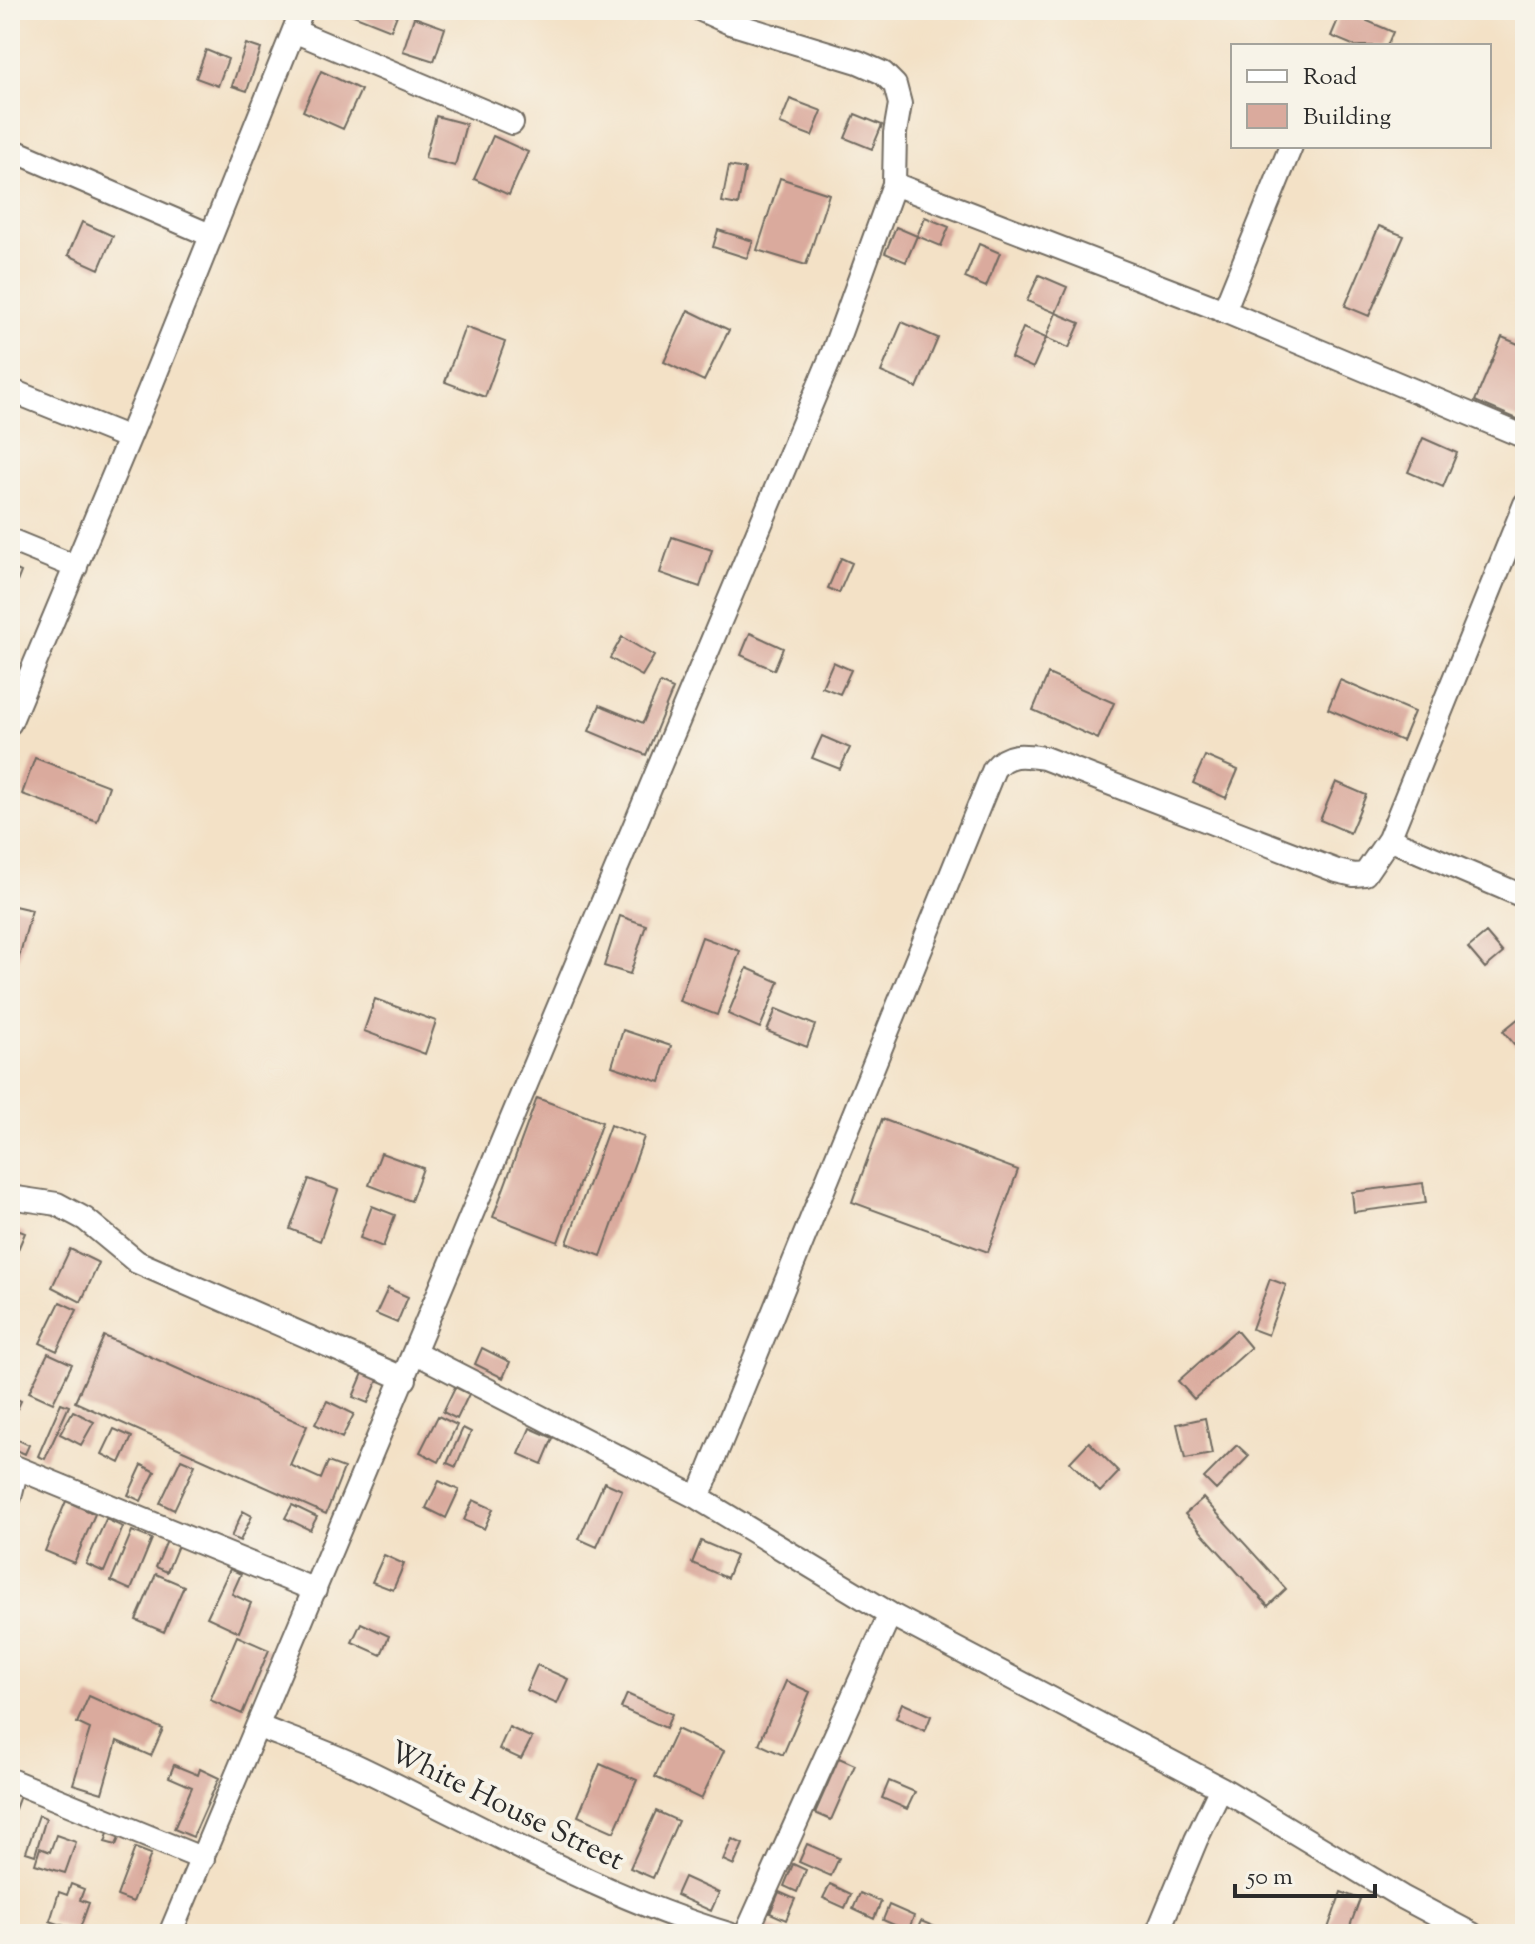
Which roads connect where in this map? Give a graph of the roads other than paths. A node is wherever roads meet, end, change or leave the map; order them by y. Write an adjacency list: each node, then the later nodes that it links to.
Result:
1 (701, 10): 6 (street)
2 (298, 20): 3 (street); 7 (street)
3 (512, 123)
4 (1290, 148): 8 (street)
5 (10, 149): 7 (street)
6 (894, 184): 8 (street); 19 (street)
7 (210, 235): 11 (street)
8 (1224, 311): 10 (street)
9 (10, 390): 11 (street)
10 (1525, 437)
11 (129, 438): 14 (street)
12 (1525, 504): 16 (street)
13 (10, 540): 14 (street)
14 (76, 567): 15 (street)
15 (10, 723)
16 (1389, 839): 17 (street); 23 (street)
17 (1525, 897)
18 (10, 1197): 20 (street)
19 (416, 1353): 20 (street); 23 (street)
20 (405, 1379): 24 (street)
21 (13, 1466): 22 (street); 24 (street)
22 (10, 1497)
23 (698, 1498): 25 (street)
24 (315, 1590): 26 (street)
25 (890, 1614): 28 (street); 32 (street)
26 (259, 1727): 29 (street); 31 (street, White House Street)
27 (10, 1780): 29 (street)
28 (1221, 1788): 33 (street); 34 (street)
29 (203, 1859): 30 (street)
30 (170, 1934)
31 (729, 1934)
32 (746, 1934)
33 (1157, 1934)
34 (1472, 1934)

